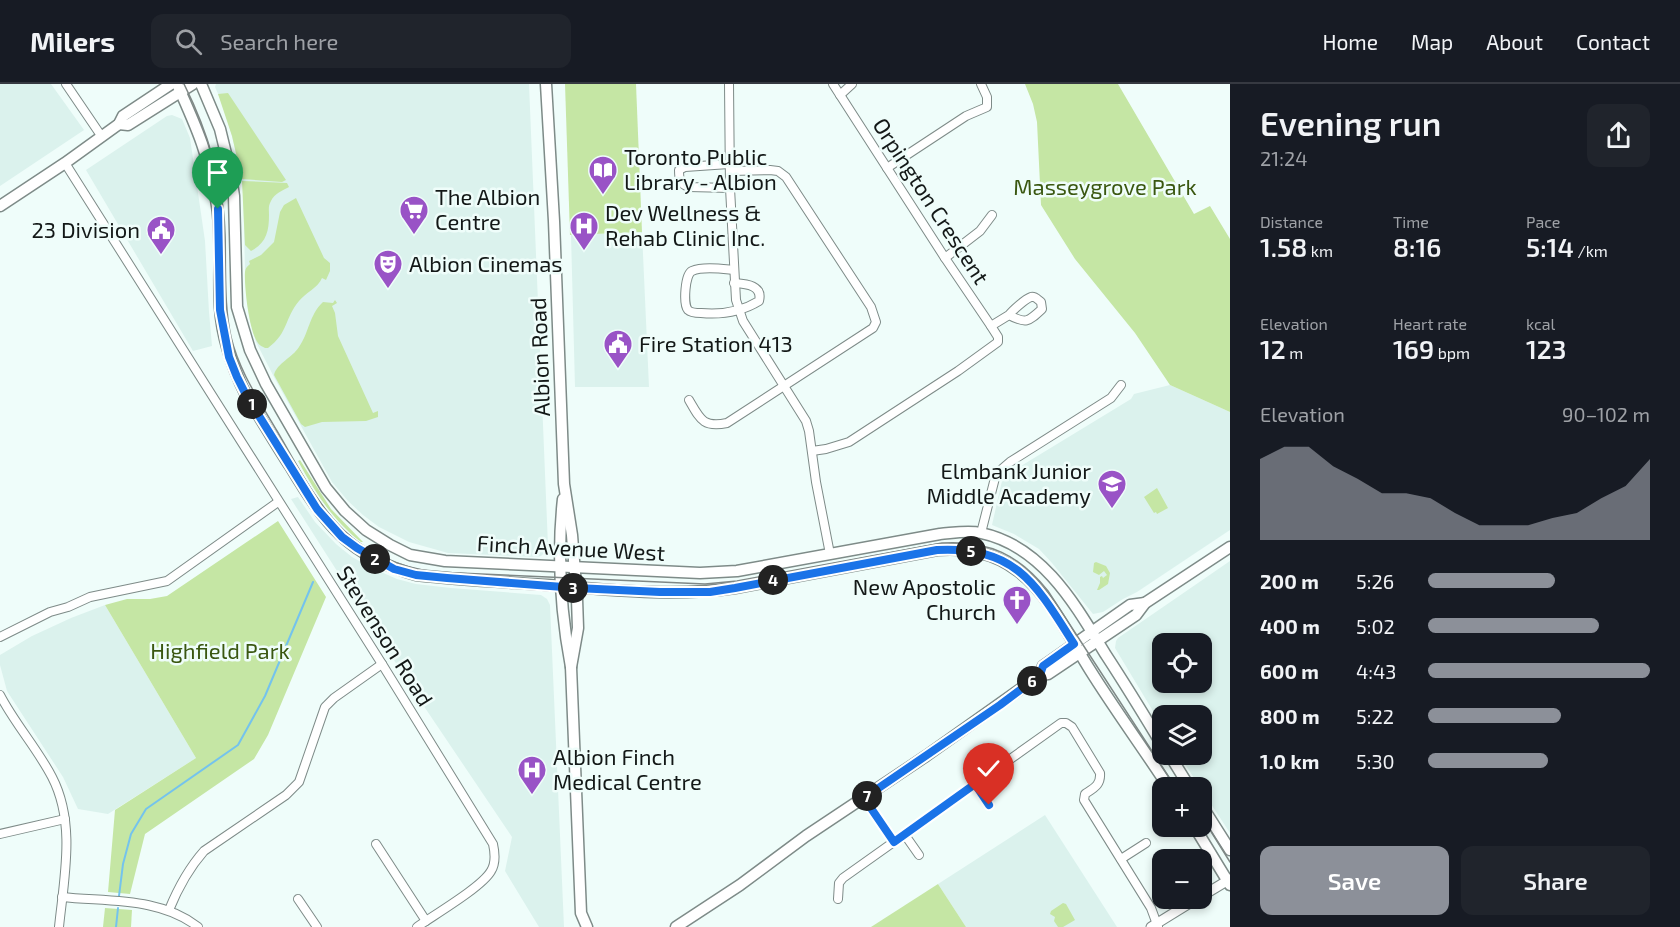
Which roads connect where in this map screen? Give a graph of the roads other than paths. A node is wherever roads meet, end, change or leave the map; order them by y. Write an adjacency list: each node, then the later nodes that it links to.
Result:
1 (66, 84): 13 (street)
2 (171, 84): 12 (main road)
3 (193, 84): 10 (main road)
4 (201, 84): 35 (main road, Finch Avenue West)
5 (546, 84): 30 (main road, Albion Road)
6 (729, 84): 15 (street)
7 (833, 84): 11 (street, Orpington Crescent)
8 (852, 84): 11 (street)
9 (981, 84): 16 (street)
10 (179, 88): 12 (main road); 37 (main road, Finch Avenue West)
11 (840, 95): 16 (street, Orpington Crescent)
12 (119, 124): 13 (main road)
13 (102, 137): 14 (main road)
14 (65, 163): 18 (main road); 31 (street, Stevenson Road)
15 (730, 168): 17 (street); 17 (street); 27 (street)
16 (887, 168): 20 (street, Orpington Crescent)
17 (730, 188): 21 (street)
18 (0, 206)
19 (992, 215): 20 (street)
20 (945, 258): 25 (street, Orpington Crescent)
21 (734, 270): 22 (street); 23 (street)
22 (734, 283): 23 (street); 23 (street)
23 (738, 311): 27 (street)
24 (1009, 315): 25 (street)
25 (991, 326): 29 (street)
26 (1121, 385): 32 (street)
27 (783, 386): 28 (street); 29 (street)
28 (689, 400)
29 (812, 451): 34 (street)
30 (564, 484): 35 (main road, Albion Road); 36 (main road, Albion Road)
31 (278, 502): 41 (street); 44 (street, Stevenson Road)
32 (981, 533): 34 (main road, Finch Avenue West); 40 (main road, Finch Avenue West)
33 (1230, 547): 39 (main road)
34 (830, 554): 36 (main road, Finch Avenue West)
35 (561, 566): 36 (main road, Finch Avenue West); 37 (main road, Albion Road)
36 (574, 567): 38 (main road, Albion Road)
37 (562, 587): 38 (main road, Finch Avenue West); 45 (main road, Albion Road)
38 (576, 588): 43 (main road, Finch Avenue West); 45 (main road, Albion Road)
39 (1145, 603): 40 (main road); 42 (main road)
40 (1092, 631): 42 (main road, Finch Avenue West); 43 (main road)
41 (0, 637)
42 (1098, 641): 43 (main road); 47 (main road, Finch Avenue West)
43 (1077, 648): 48 (main road, Finch Avenue West); 50 (main road)
44 (382, 664): 69 (street); 71 (street, Stevenson Road)
45 (571, 668): 70 (main road, Albion Road)
46 (0, 695): 52 (street)
47 (1152, 729)
48 (1162, 777)
49 (975, 784): 51 (street); 55 (street); 62 (street)
50 (864, 798): 57 (street); 79 (main road)
51 (989, 805)
52 (65, 819): 54 (street); 65 (street)
53 (1212, 822): 60 (main road)
54 (0, 834)
55 (905, 834): 57 (street); 61 (street)
56 (1201, 837): 63 (main road)
57 (894, 842): 67 (street)
58 (1146, 843): 62 (street)
59 (376, 844): 71 (street)
60 (1230, 850)
61 (919, 855)
62 (1121, 859): 72 (street)
63 (1229, 881): 64 (street)
64 (1212, 890)
65 (62, 897): 69 (street); 73 (street)
66 (298, 899): 75 (street)
67 (837, 899)
68 (1182, 909): 72 (street)
69 (169, 910): 74 (street)
70 (581, 913): 77 (main road, Albion Road); 78 (main road, Albion Road)
71 (426, 921): 76 (street, Stevenson Road)
72 (1156, 926)
73 (59, 927)
74 (198, 927)
75 (317, 927)
76 (417, 927)
77 (576, 927)
78 (587, 927)
79 (676, 927)

